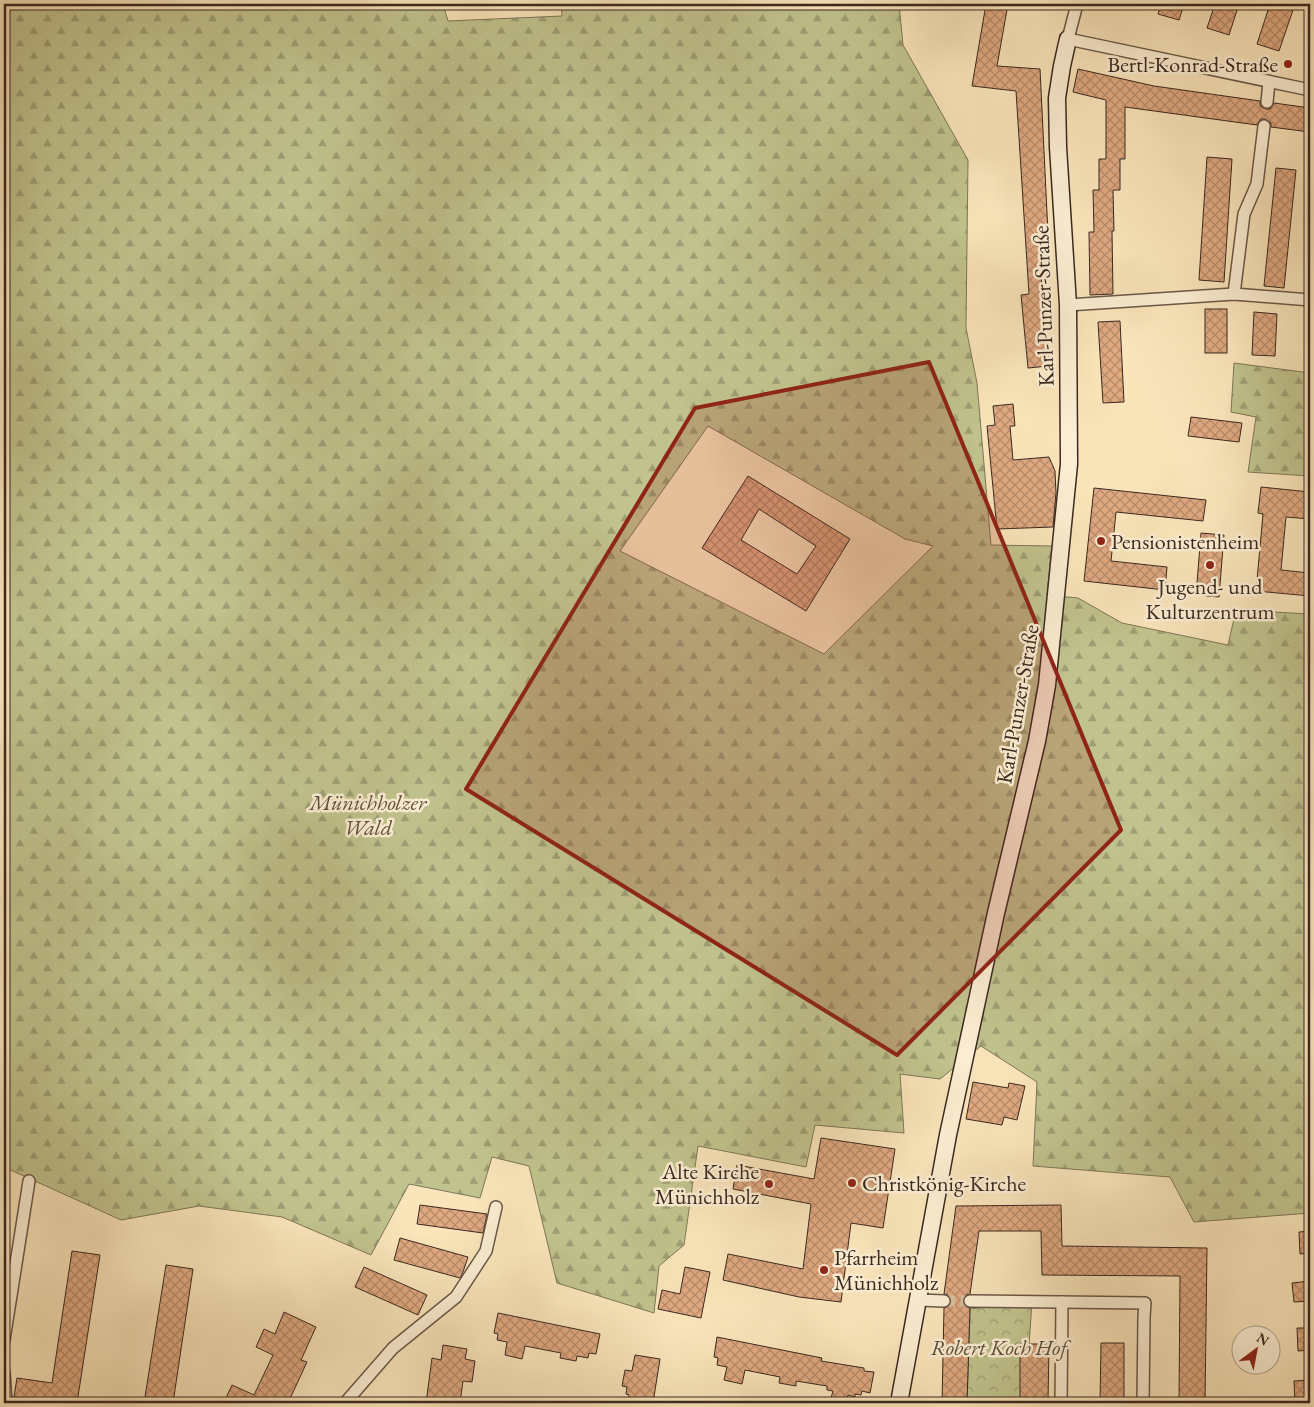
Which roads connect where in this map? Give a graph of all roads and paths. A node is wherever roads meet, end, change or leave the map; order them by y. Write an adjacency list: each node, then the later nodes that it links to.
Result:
1 (1077, 4): 2 (street, Karl-Punzer-Straße)
2 (1068, 39): 3 (street); 9 (street, Karl-Punzer-Straße)
3 (1269, 82): 4 (street); 5 (street)
4 (1310, 90)
5 (1267, 102)
6 (1264, 126): 7 (street)
7 (1234, 294): 8 (street); 9 (street)
8 (1310, 300)
9 (1068, 305): 12 (street, Karl-Punzer-Straße)
10 (29, 1181): 16 (street)
11 (496, 1207): 19 (street)
12 (919, 1300): 13 (street); 20 (street, Karl-Punzer-Straße)
13 (944, 1301)
14 (970, 1301): 15 (street)
15 (1062, 1302): 21 (street); 22 (street)
16 (4, 1340)
17 (4, 1373): 18 (street)
18 (6, 1403)
19 (345, 1403)
20 (899, 1403)
21 (1061, 1403)
22 (1143, 1403)

